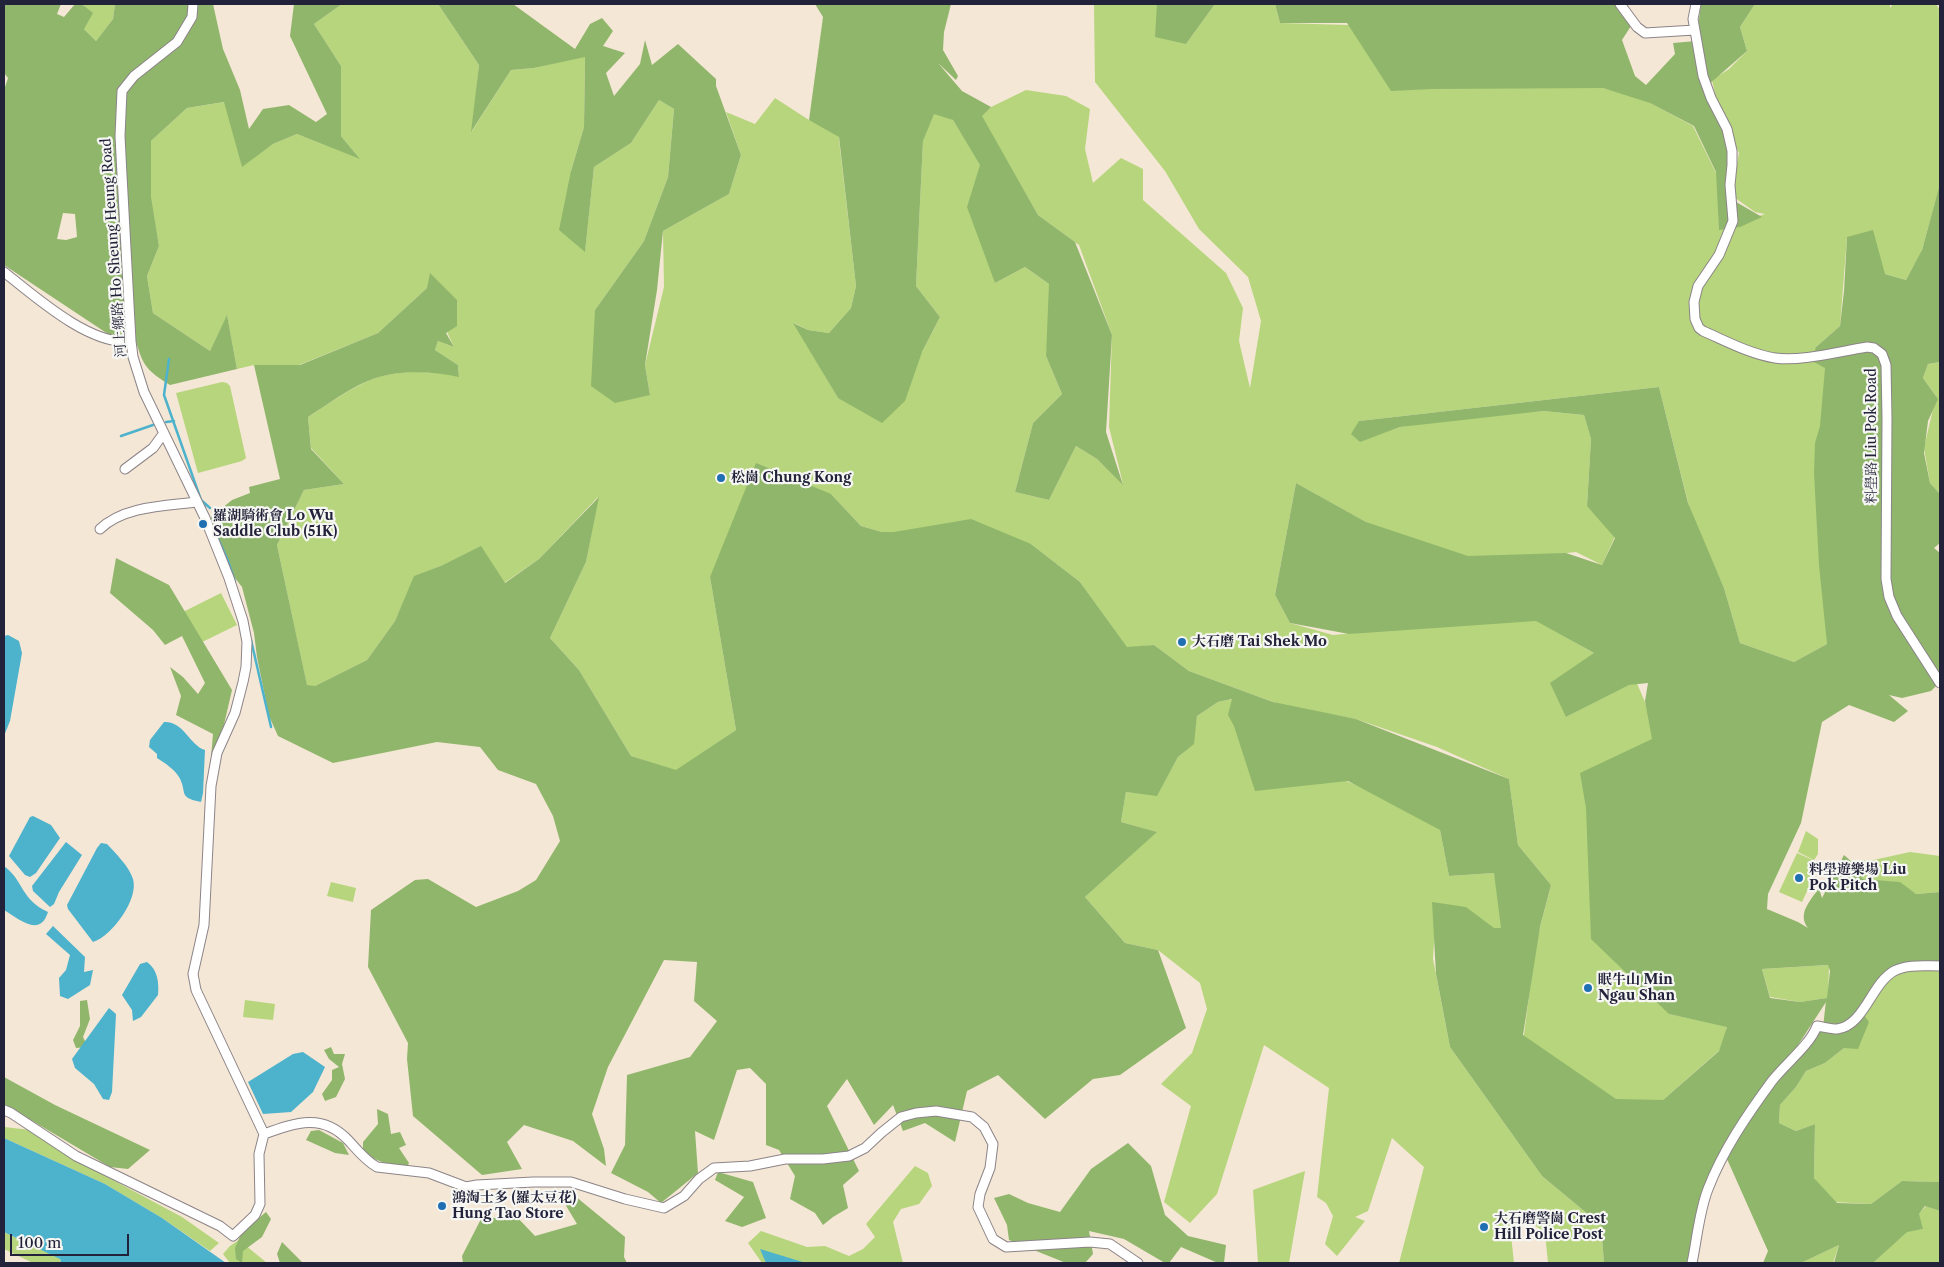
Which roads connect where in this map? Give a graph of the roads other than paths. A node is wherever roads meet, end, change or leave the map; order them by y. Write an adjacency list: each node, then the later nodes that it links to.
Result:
1 (194, 4): 6 (street, 河上鄉路 Ho Sheung Heung Road)
2 (1620, 4): 4 (street)
3 (1696, 4): 4 (street)
4 (1695, 30): 11 (street, 料壆路 Liu Pok Road)
5 (4, 272): 6 (street)
6 (131, 340): 7 (street, 河上鄉路 Ho Sheung Heung Road)
7 (164, 433): 8 (street); 9 (street, 河上鄉路 Ho Sheung Heung Road)
8 (125, 469)
9 (198, 502): 10 (street); 14 (street, 河上鄉路 Ho Sheung Heung Road)
10 (100, 529)
11 (1940, 683)
12 (1940, 966): 16 (street)
13 (4, 1110): 14 (street)
14 (264, 1134): 15 (street)
15 (1138, 1263)
16 (1692, 1263)

